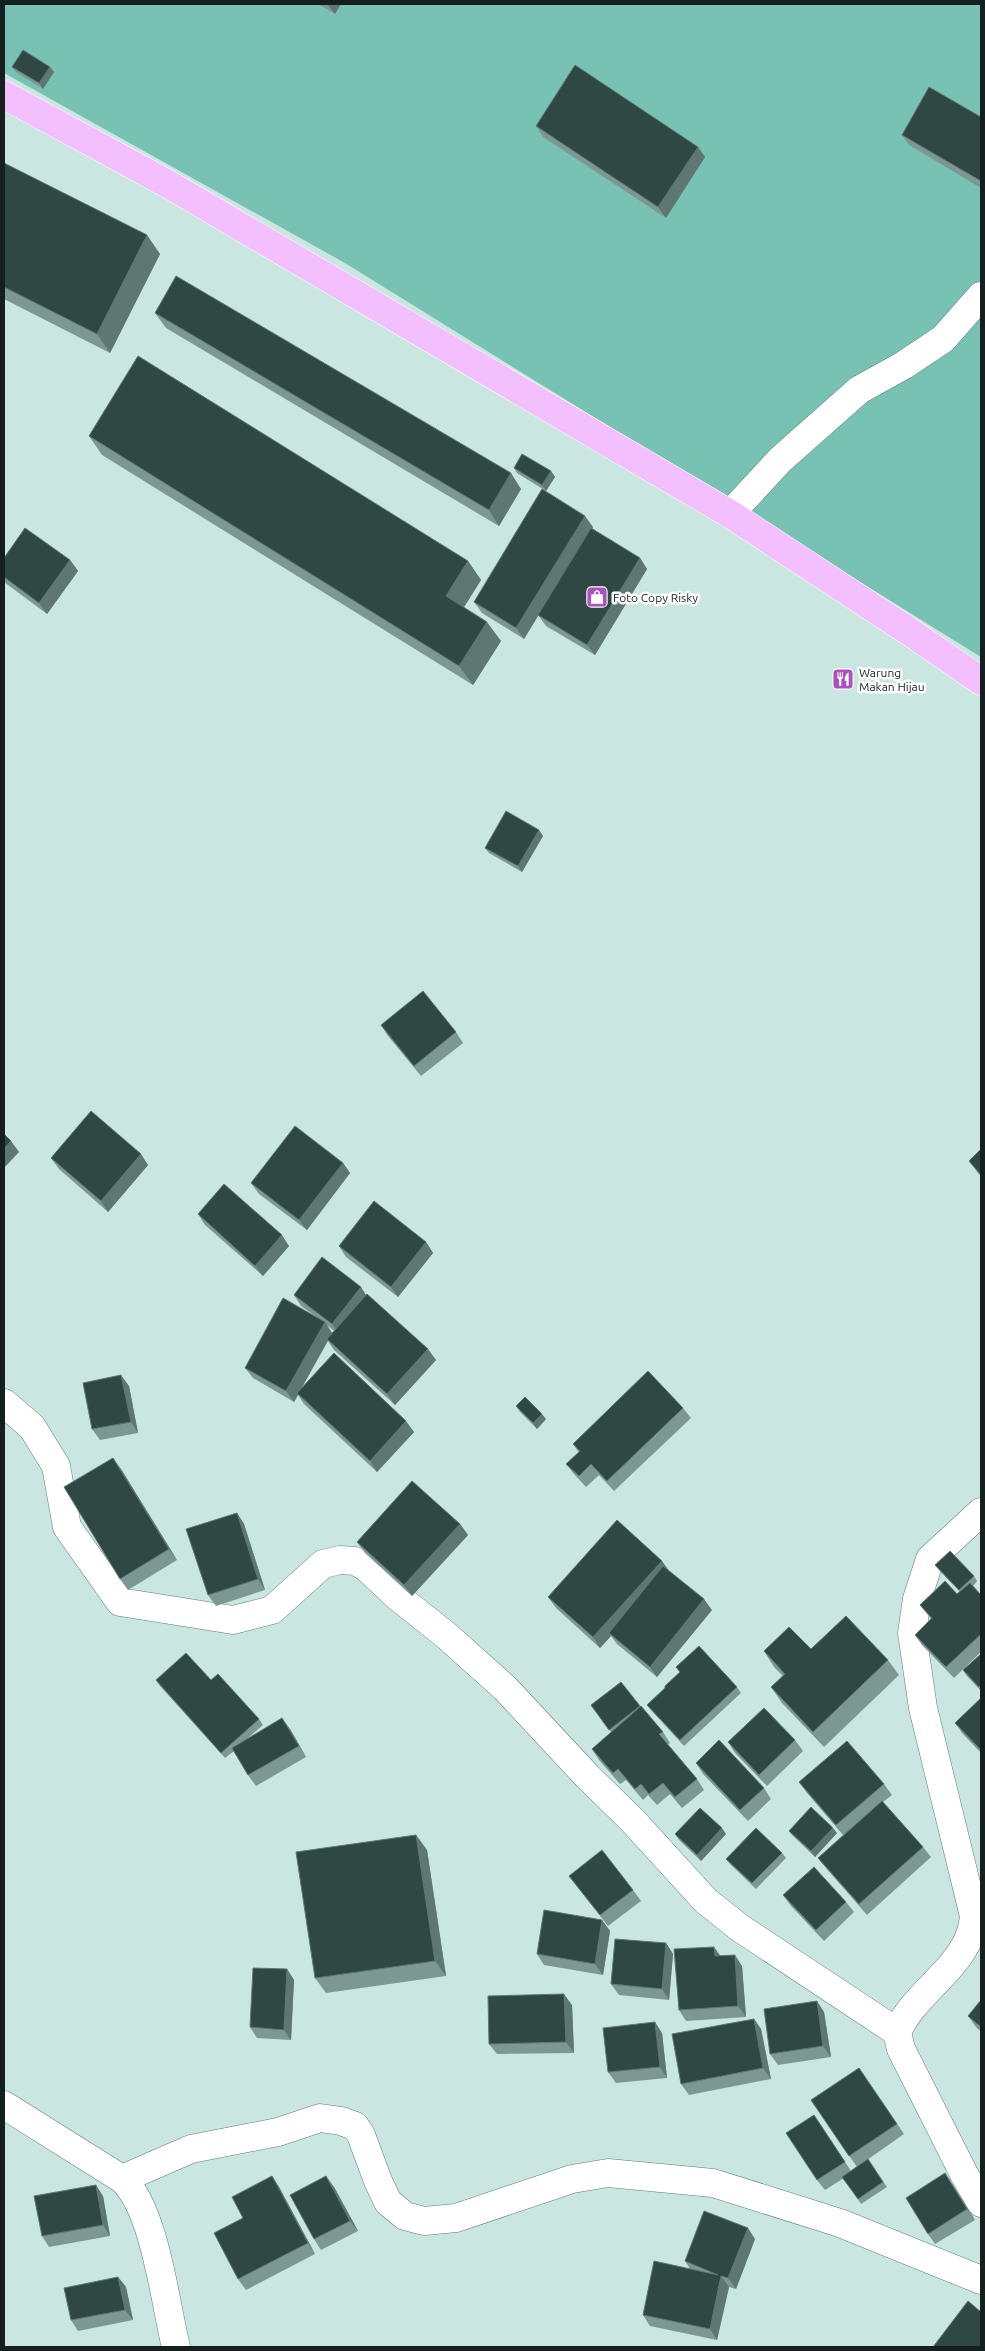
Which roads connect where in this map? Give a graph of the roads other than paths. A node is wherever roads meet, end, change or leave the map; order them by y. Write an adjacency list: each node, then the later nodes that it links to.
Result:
1 (4, 95): 3 (highway)
2 (981, 296): 3 (street)
3 (730, 514): 4 (highway)
4 (981, 681)
5 (4, 1403): 7 (street)
6 (981, 1512): 7 (street)
7 (897, 2032): 10 (street)
8 (4, 2105): 9 (street)
9 (122, 2178): 11 (street); 12 (street)
10 (981, 2203)
11 (981, 2280)
12 (176, 2347)

